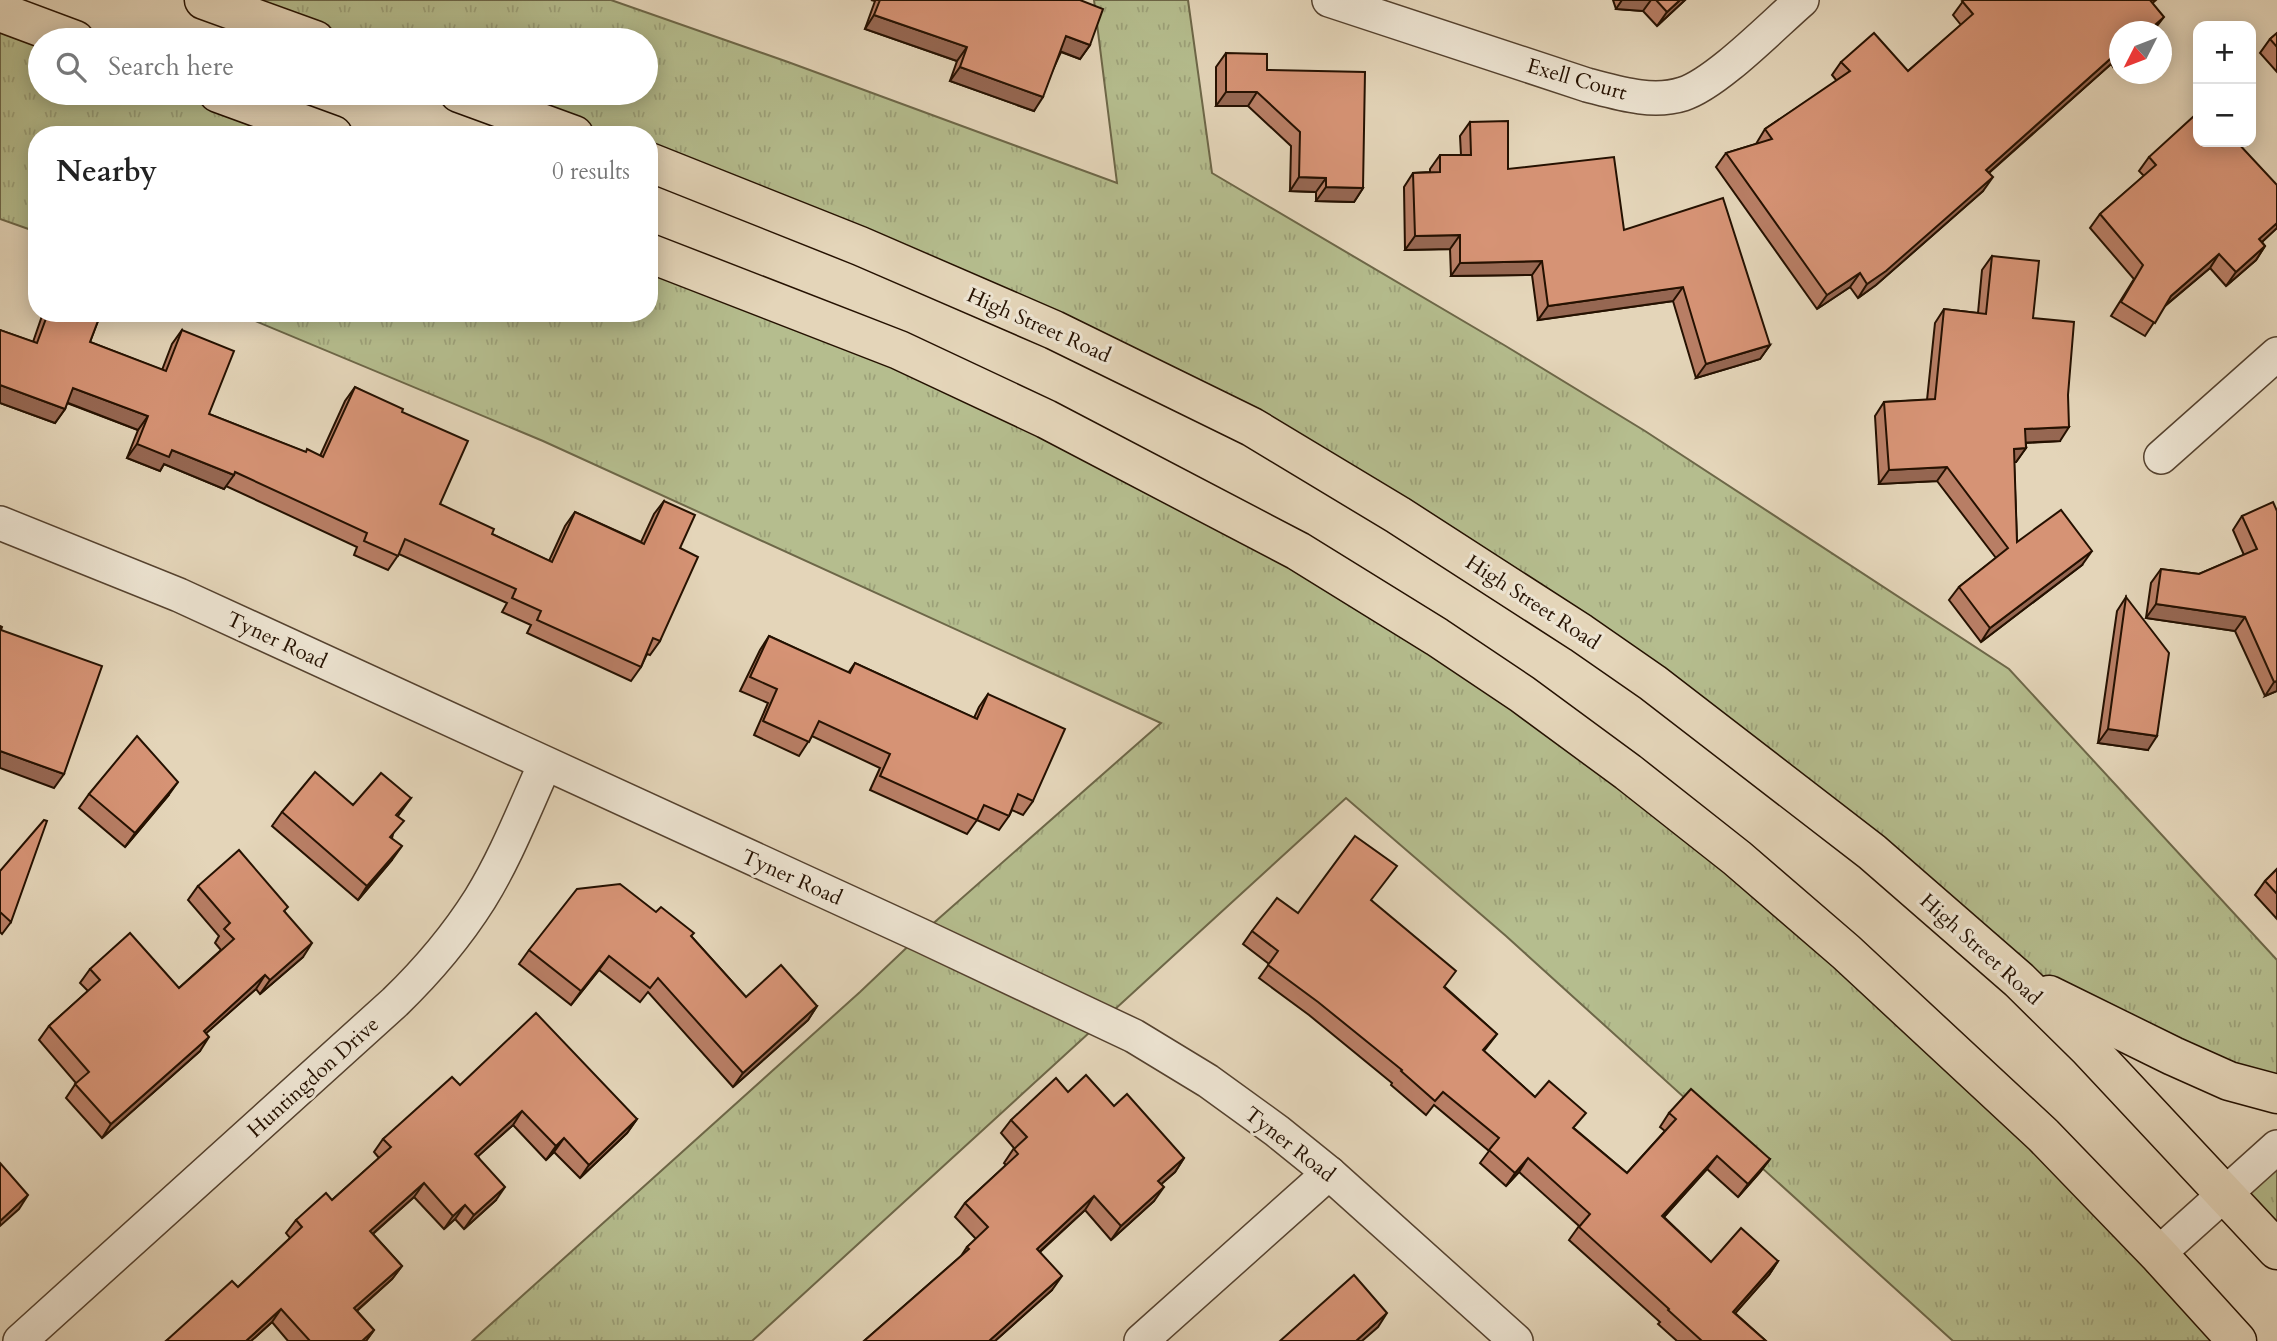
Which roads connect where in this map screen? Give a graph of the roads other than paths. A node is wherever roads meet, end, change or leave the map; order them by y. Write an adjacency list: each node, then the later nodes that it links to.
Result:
1 (204, 0): 6 (main road)
2 (1329, 0): 3 (street, Exell Court)
3 (1802, 0)
4 (0, 12): 5 (main road)
5 (43, 28)
6 (282, 28)
7 (251, 105): 9 (main road)
8 (491, 105): 10 (main road)
9 (308, 126)
10 (549, 126)
11 (658, 166): 17 (main road, High Street Road)
12 (658, 256): 23 (main road)
13 (2277, 354): 14 (street)
14 (2161, 457)
15 (0, 523): 16 (street, Tyner Road)
16 (545, 764): 20 (street, Tyner Road); 24 (street, Huntingdon Drive)
17 (2019, 981): 18 (main road); 21 (main road, High Street Road)
18 (2277, 1094)
19 (2277, 1147): 21 (street)
20 (1329, 1173): 25 (street); 26 (street, Tyner Road)
21 (2226, 1194): 22 (main road, High Street Road); 23 (street)
22 (2277, 1250)
23 (2158, 1254): 27 (main road)
24 (20, 1341)
25 (1141, 1341)
26 (1516, 1341)
27 (2236, 1341)

